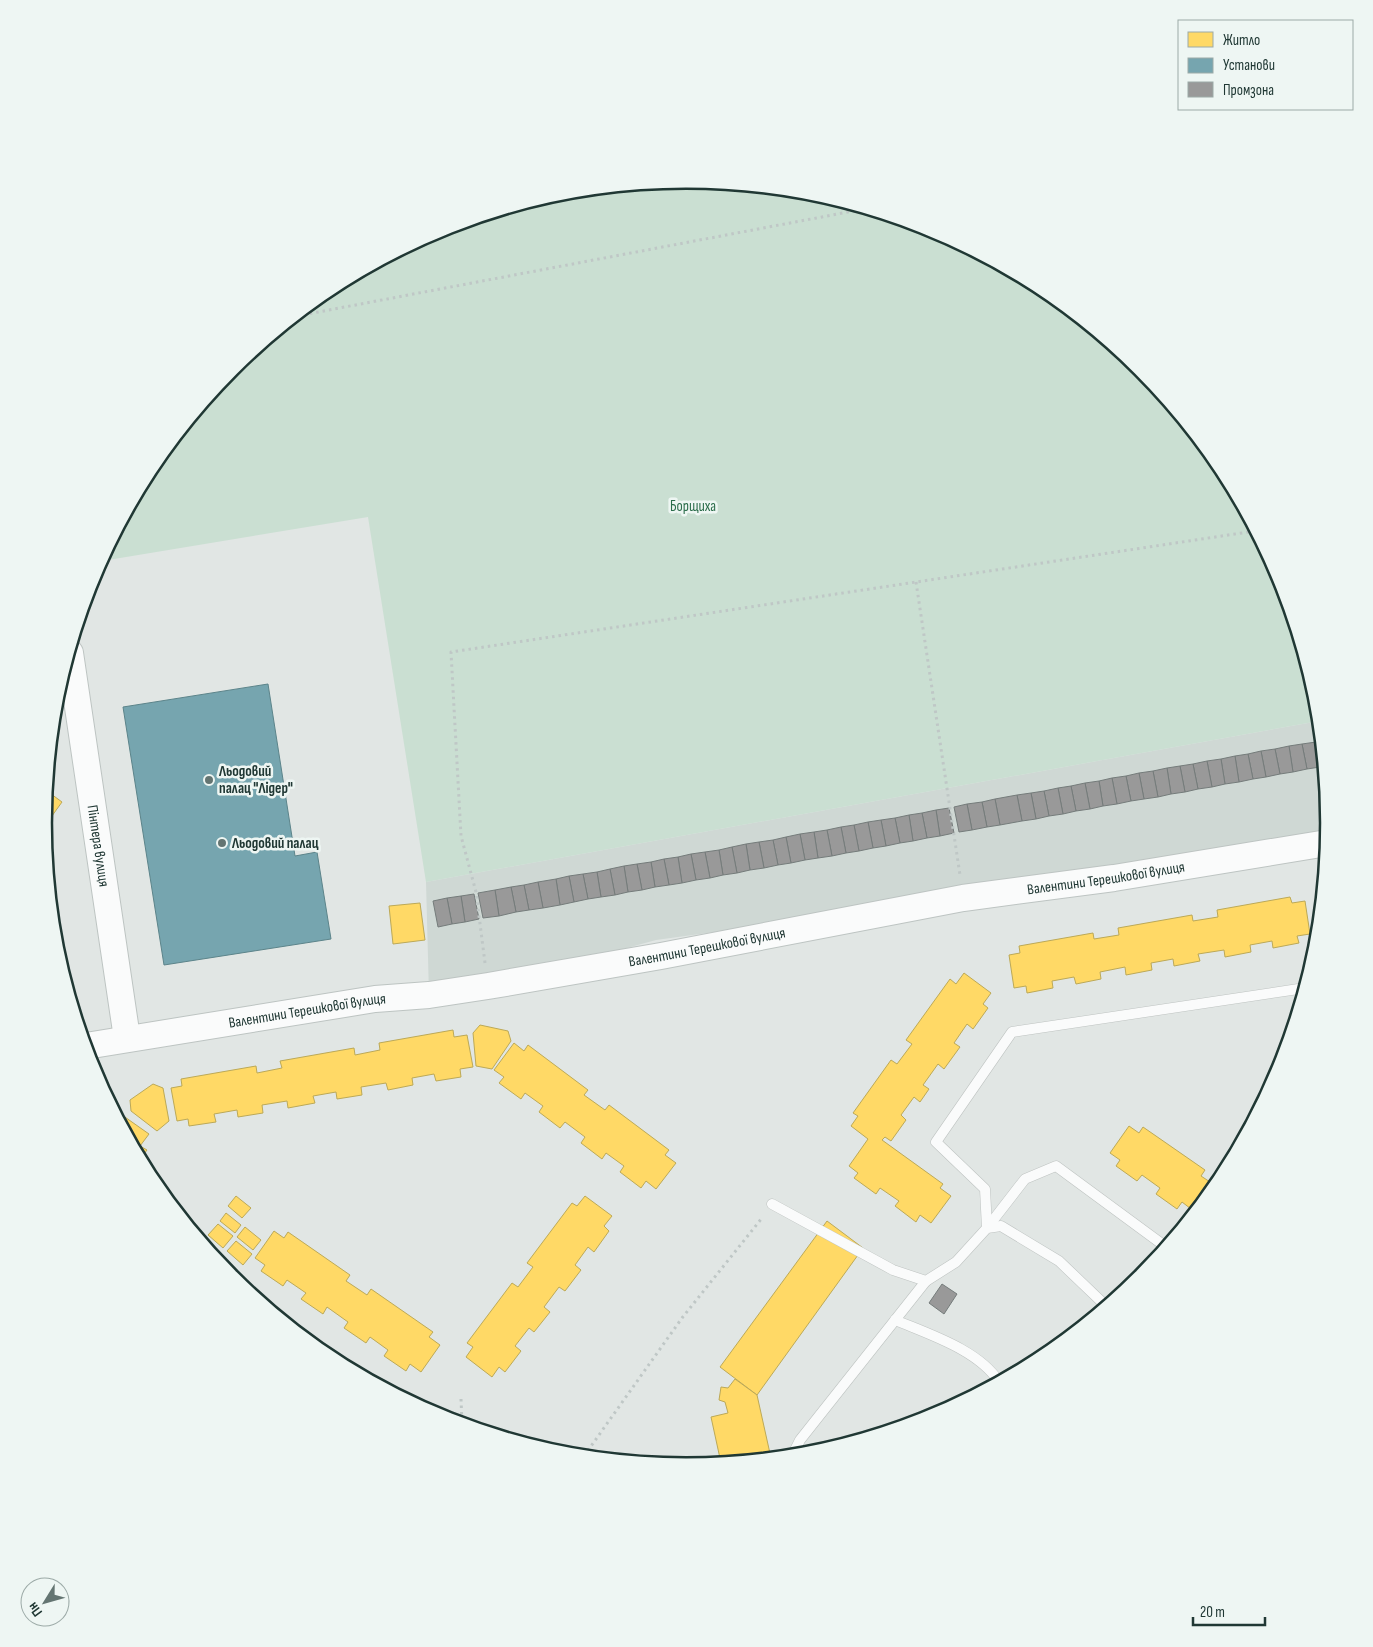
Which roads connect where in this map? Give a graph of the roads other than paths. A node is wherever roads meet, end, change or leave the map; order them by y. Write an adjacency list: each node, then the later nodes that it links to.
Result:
1 (72, 667): 4 (street, Пінтера вулиця)
2 (1320, 844): 4 (street, Валентини Терешкової вулиця)
3 (1299, 989): 7 (lane)
4 (127, 1038): 5 (street, Валентини Терешкової вулиця)
5 (93, 1045)
6 (772, 1204): 9 (lane)
7 (987, 1228): 8 (lane); 9 (lane); 10 (lane)
8 (1161, 1244)
9 (926, 1281): 11 (lane)
10 (1102, 1302)
11 (895, 1320): 12 (lane); 13 (lane)
12 (996, 1377)
13 (796, 1447)

